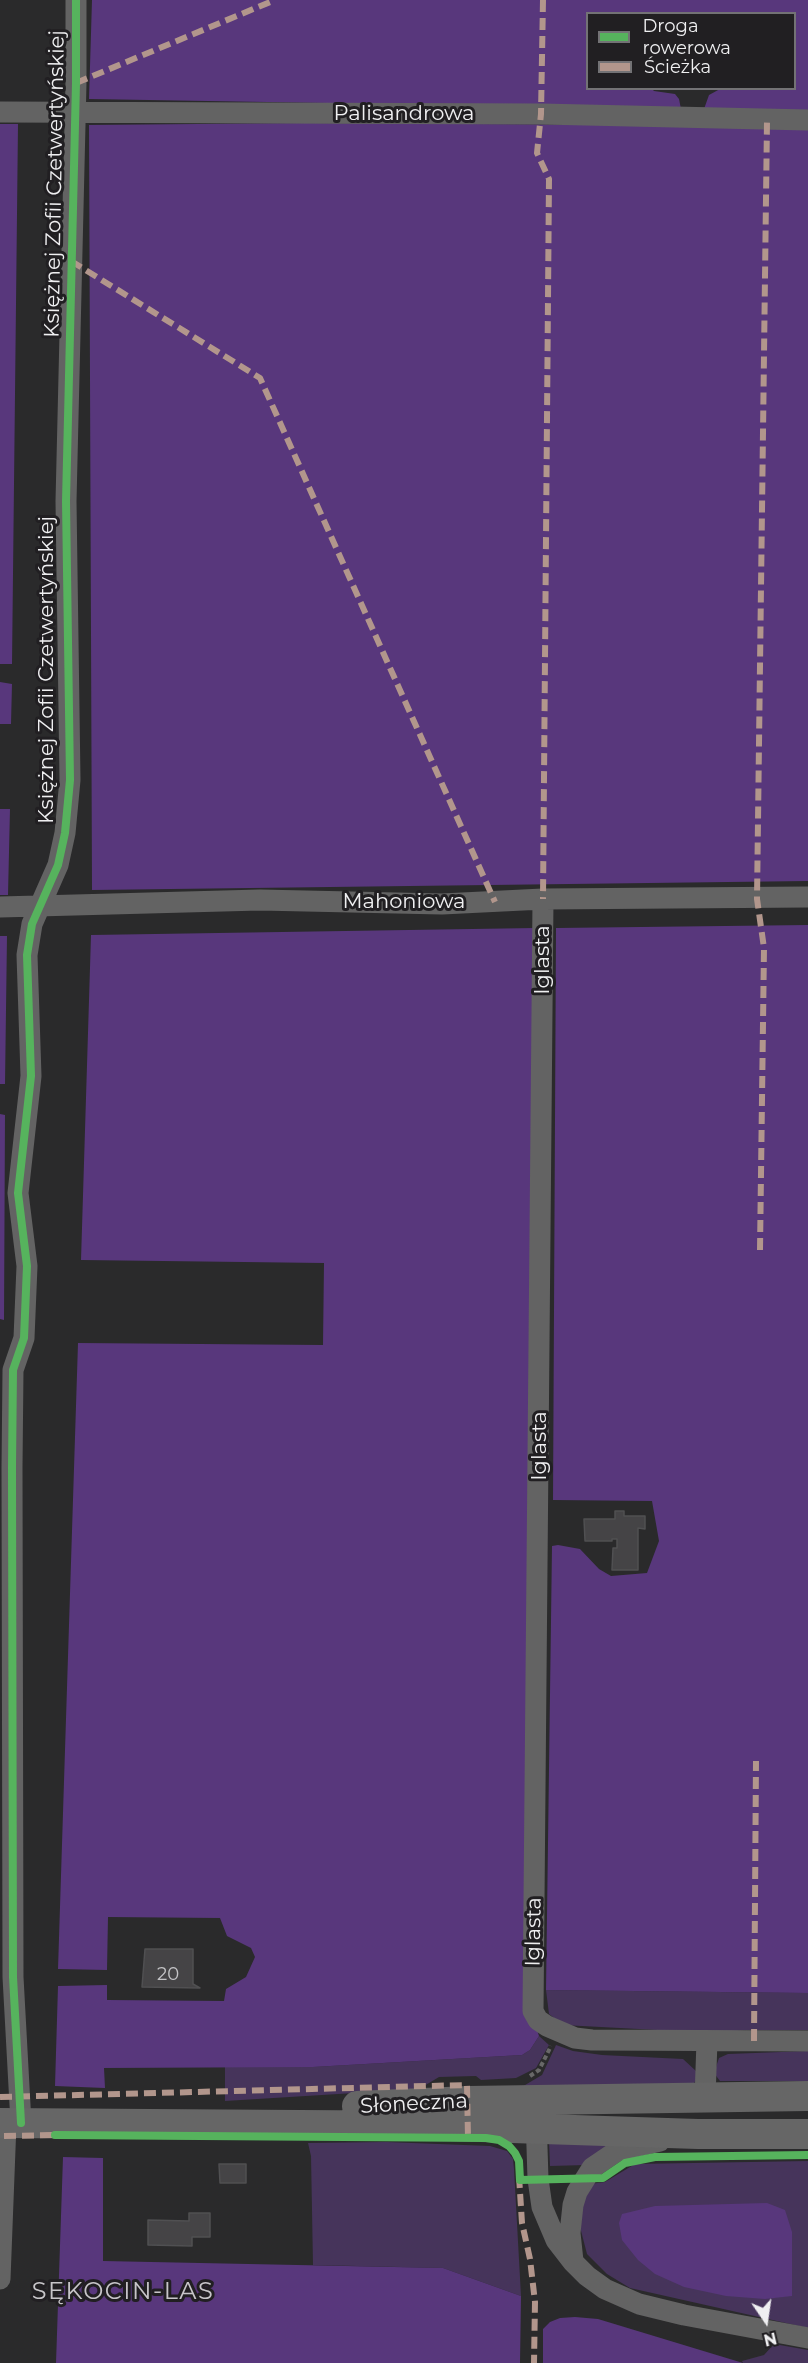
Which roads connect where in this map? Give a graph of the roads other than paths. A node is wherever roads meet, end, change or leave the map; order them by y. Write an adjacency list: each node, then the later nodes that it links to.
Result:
1 (76, 0): 3 (street, Księżnej Zofii Czetwertyńskiej)
2 (0, 112): 3 (street, Palisandrowa)
3 (74, 113): 4 (street, Palisandrowa); 7 (street, Księżnej Zofii Czetwertyńskiej)
4 (808, 120)
5 (808, 897): 6 (street, Mahoniowa)
6 (543, 899): 7 (street, Mahoniowa); 9 (street, Iglasta)
7 (40, 905): 8 (street, Mahoniowa); 14 (street, Księżnej Zofii Czetwertyńskiej)
8 (0, 907)
9 (707, 2041): 10 (street); 13 (street)
10 (808, 2041)
11 (533, 2088): 13 (main road, Słoneczna); 14 (main road, Słoneczna); 15 (street)
12 (808, 2096): 13 (main road, Słoneczna)
13 (705, 2098)
14 (9, 2123): 15 (main road, Słoneczna); 19 (street, Księżnej Zofii Czetwertyńskiej)
15 (537, 2130): 16 (main road, Słoneczna); 18 (street)
16 (698, 2134): 17 (main road, Słoneczna); 18 (street)
17 (808, 2134)
18 (573, 2262): 20 (street)
19 (0, 2279)
20 (808, 2338)

